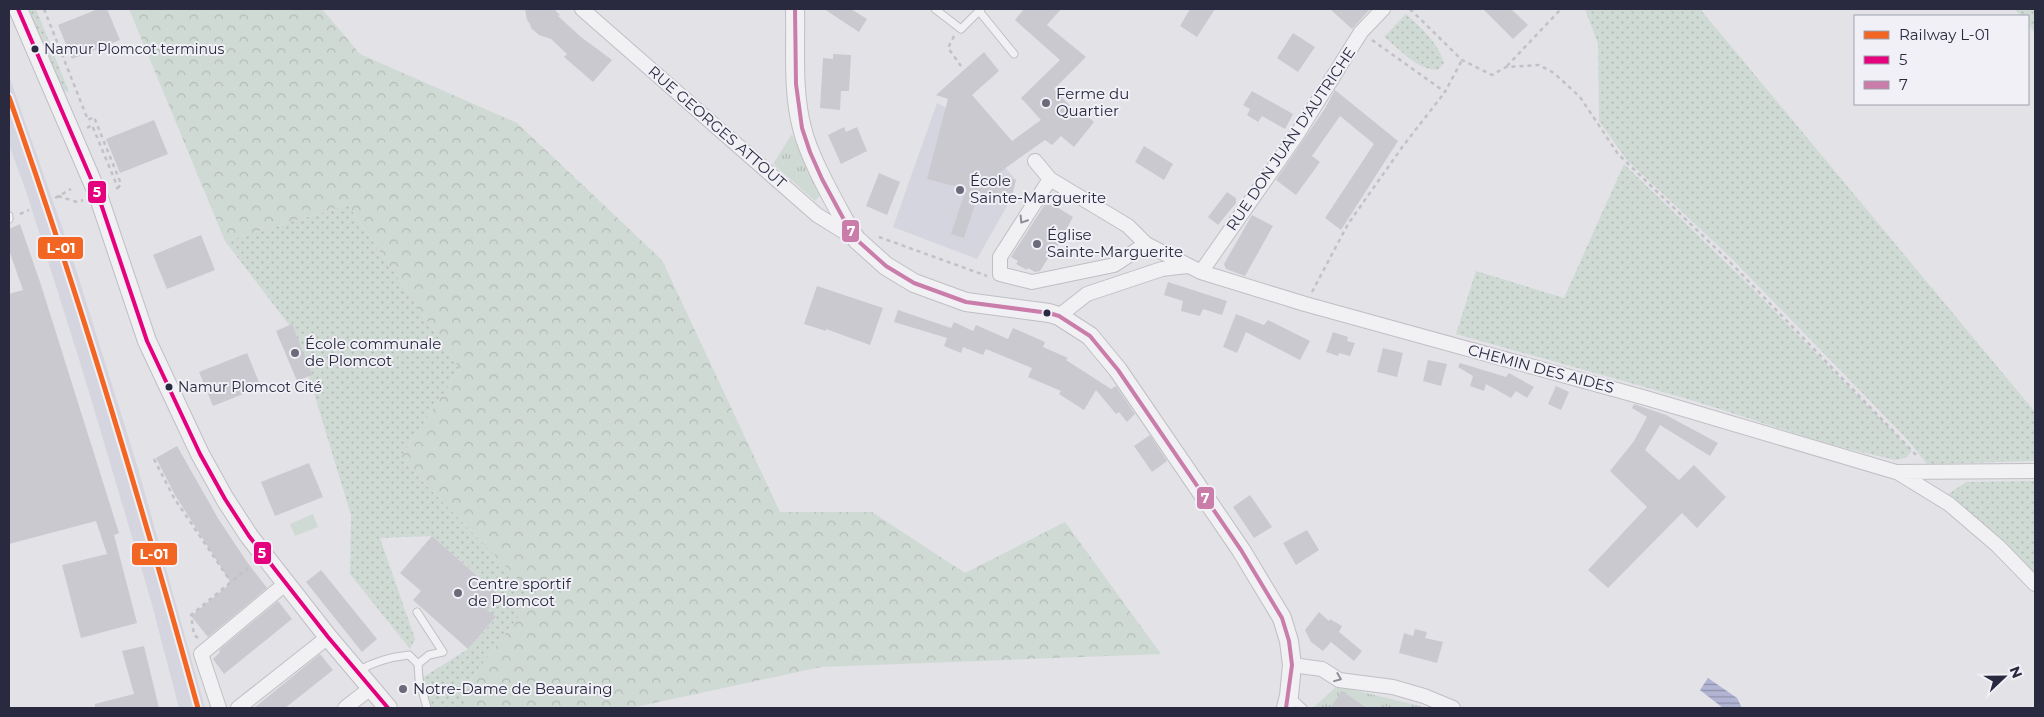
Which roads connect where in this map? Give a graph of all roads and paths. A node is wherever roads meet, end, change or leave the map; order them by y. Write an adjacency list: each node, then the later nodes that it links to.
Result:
1 (18, 9): 36 (street)
2 (44, 9): 19 (path)
3 (582, 9): 23 (street, RUE GEORGES ATTOUT)
4 (795, 9): 23 (street)
5 (935, 9): 10 (lane)
6 (1383, 9): 11 (street, RUE DON JUAN D'AUTRICHE)
7 (1410, 9): 13 (path)
8 (1561, 9): 15 (path)
9 (980, 10): 10 (lane); 12 (lane)
10 (961, 29): 14 (path)
11 (1361, 32): 16 (path); 26 (street, RUE DON JUAN D'AUTRICHE)
12 (1014, 54)
13 (1462, 60): 15 (path); 16 (path)
14 (962, 66)
15 (1506, 67): 30 (path)
16 (1445, 92): 28 (path)
17 (1036, 161): 18 (street)
18 (1050, 179): 24 (street); 27 (street, one-way to 27)
19 (118, 188)
20 (71, 189): 21 (path)
21 (77, 202)
22 (874, 235): 27 (path)
23 (857, 240): 29 (street)
24 (1146, 244): 25 (street); 27 (street)
25 (1188, 266): 26 (street, CHEMIN DES AIDES); 29 (street, CHEMIN DES AIDES)
26 (1202, 272): 28 (street, CHEMIN DES AIDES)
27 (1000, 274)
28 (1305, 304): 33 (street, CHEMIN DES AIDES)
29 (1059, 316): 42 (street)
30 (1913, 450)
31 (154, 459): 35 (path)
32 (2035, 471): 33 (street, CHEMIN DES AIDES)
33 (1896, 472): 37 (street)
34 (248, 568): 35 (path)
35 (231, 582): 40 (path)
36 (285, 584): 39 (street); 40 (street)
37 (2035, 584)
38 (417, 612): 41 (lane)
39 (328, 637): 43 (street); 47 (street)
40 (208, 648): 46 (street)
41 (418, 664): 43 (lane); 50 (lane)
42 (1292, 665): 45 (street); 52 (street, one-way to 52)
43 (358, 672): 44 (street)
44 (372, 687): 48 (street); 49 (street)
45 (1288, 702): 51 (lane)
46 (219, 708)
47 (238, 708)
48 (345, 708)
49 (388, 708)
50 (427, 708)
51 (1304, 708)
52 (1452, 708)

